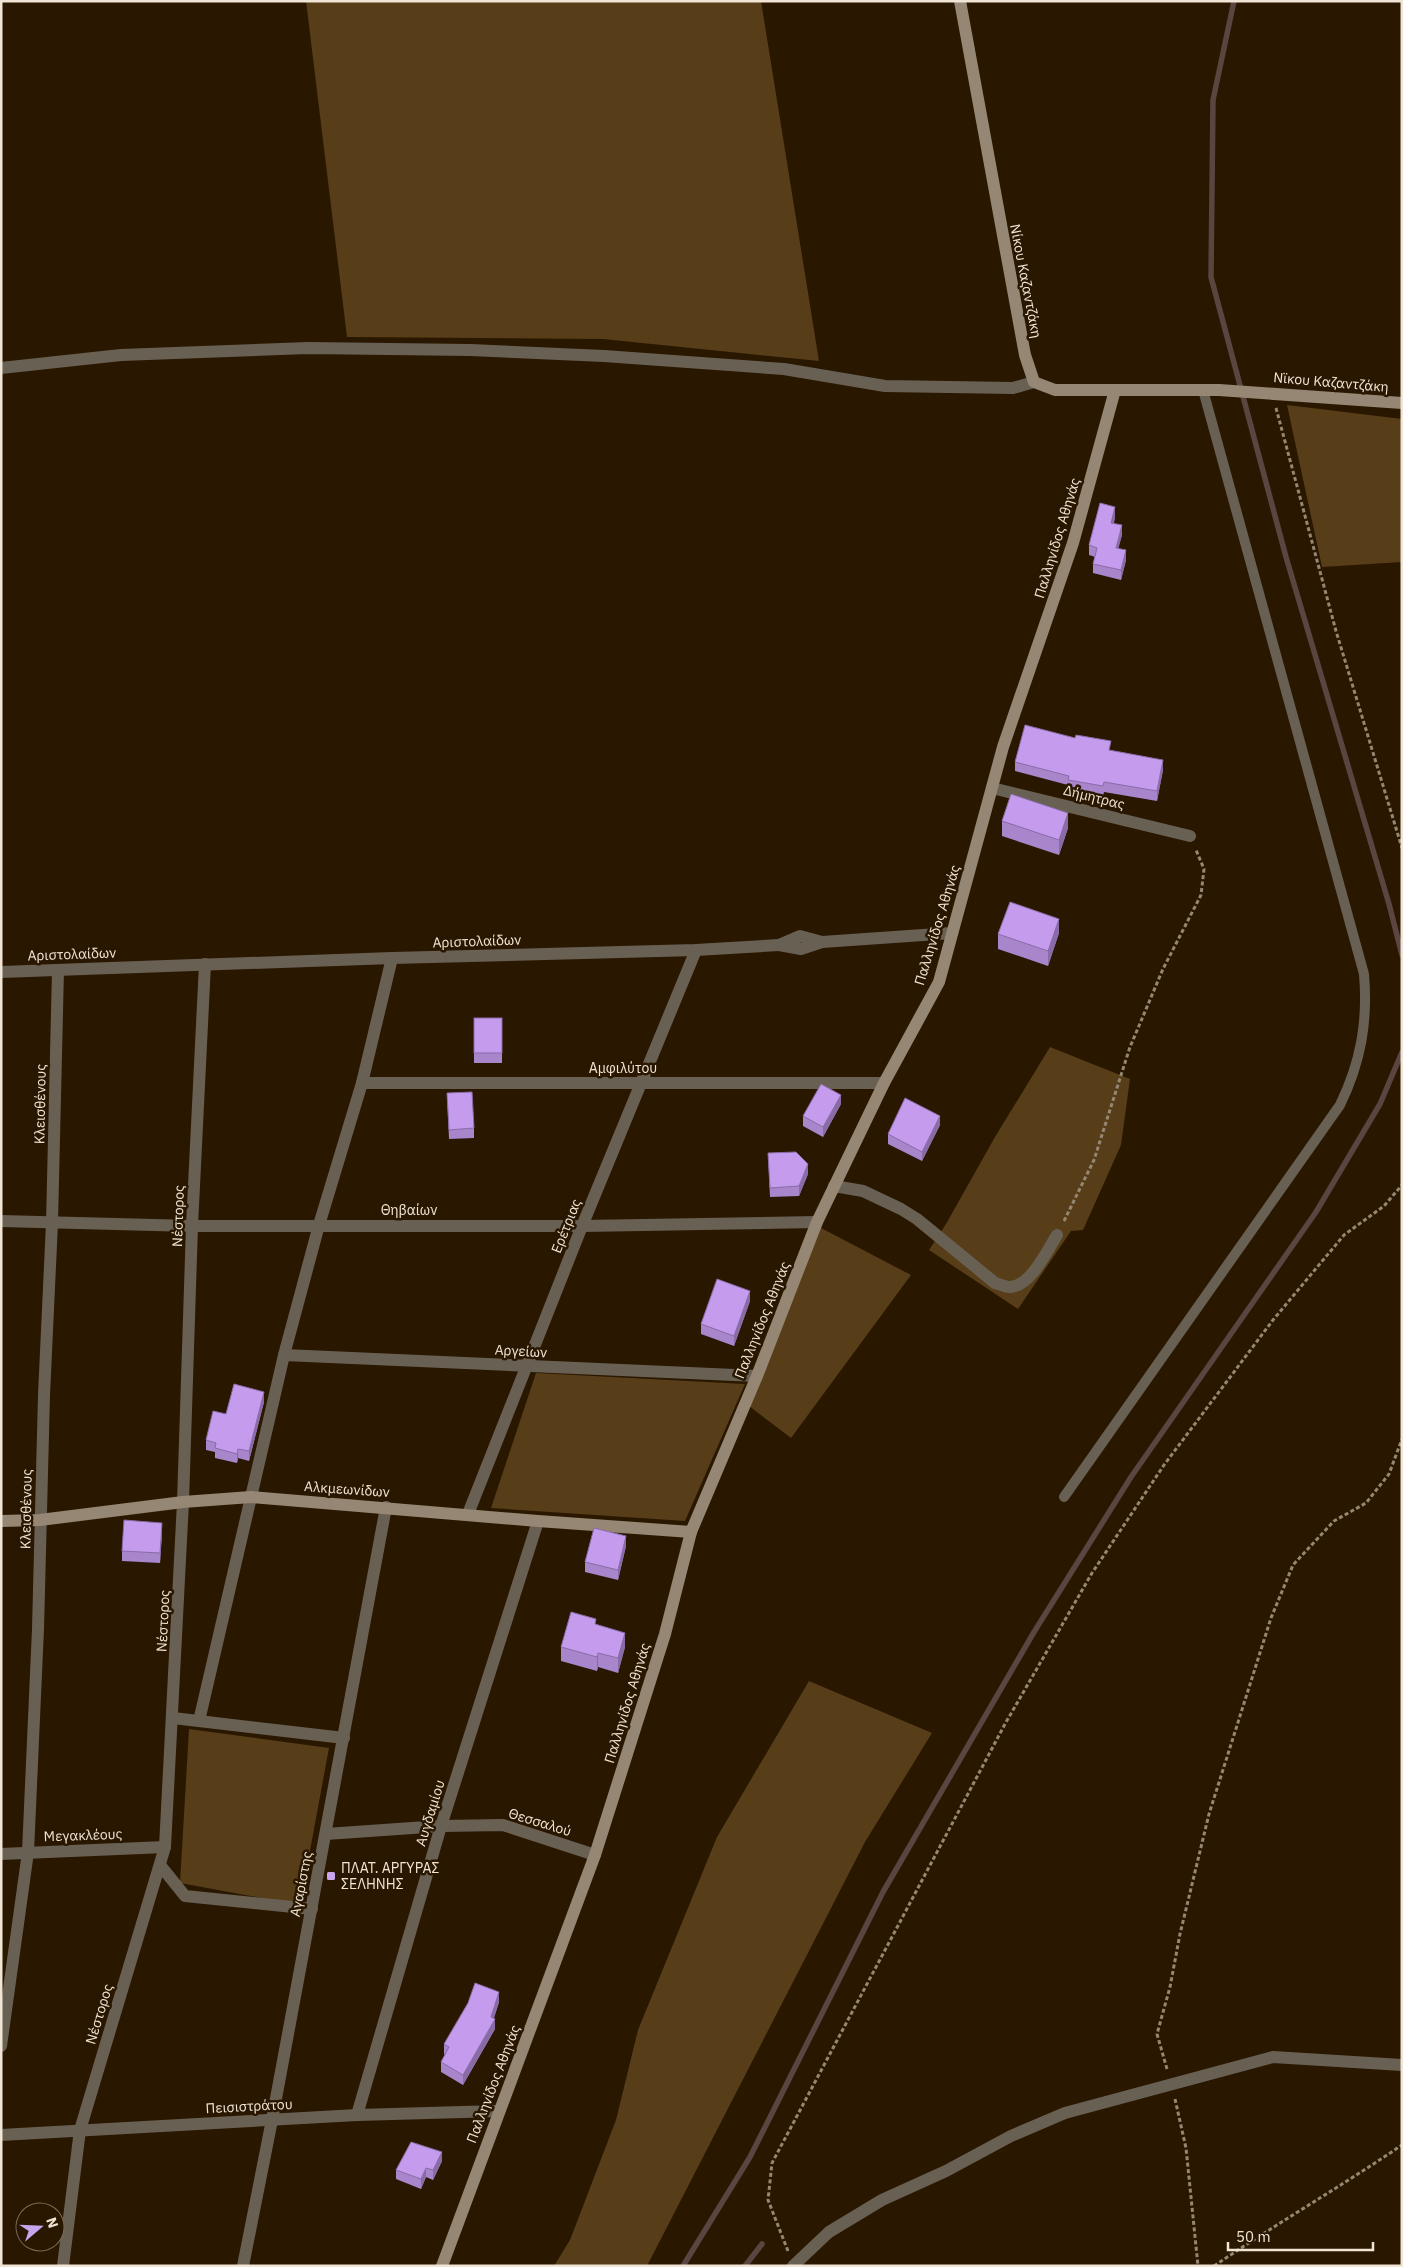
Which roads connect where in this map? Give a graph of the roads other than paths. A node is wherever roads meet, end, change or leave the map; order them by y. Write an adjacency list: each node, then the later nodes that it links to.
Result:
1 (960, 1): 3 (street, Νίκου Καζαντζάκη)
2 (1, 368): 3 (street)
3 (1034, 382): 4 (street)
4 (1115, 390): 5 (street); 7 (street, Παλληνίδος Αθηνάς)
5 (1204, 390): 6 (street, Νϊκου Καζαντζάκη); 30 (lane)
6 (1402, 403)
7 (992, 788): 8 (street, Δήμητρας); 9 (street, Παλληνίδος Αθηνάς)
8 (1190, 836)
9 (952, 934): 10 (street, Αριστολαίδων); 17 (street, Παλληνίδος Αθηνάς)
10 (696, 950): 11 (street, Αριστολαίδων); 16 (street, Ερέτριας)
11 (392, 958): 12 (street, Αριστολαίδων); 15 (street)
12 (205, 964): 13 (street, Αριστολαίδων); 23 (street, Νέστορος)
13 (58, 970): 14 (street, Αριστολαίδων); 21 (street, Κλεισθένους)
14 (1, 972)
15 (362, 1083): 16 (street, Αμφιλύτου); 22 (street)
16 (641, 1083): 17 (street, Αμφιλύτου); 24 (street, Ερέτριας)
17 (884, 1083): 18 (street, Παλληνίδος Αθηνάς)
18 (834, 1186): 20 (street, Παλληνίδος Αθηνάς); 25 (street)
19 (1, 1221): 21 (street, Θηβαίων)
20 (817, 1222): 24 (street, Θηβαίων); 28 (street, Παλληνίδος Αθηνάς)
21 (52, 1223): 23 (street, Θηβαίων); 35 (street, Κλεισθένους)
22 (319, 1225): 23 (street, Θηβαίων); 24 (street, Θηβαίων); 26 (street)
23 (192, 1226): 31 (street, Νέστορος)
24 (582, 1226): 27 (street, Ερέτριας)
25 (1058, 1235)
26 (284, 1355): 27 (street, Αργείων); 29 (street)
27 (527, 1367): 28 (street, Αργείων); 33 (street, Ερέτριας)
28 (757, 1376): 37 (street, Παλληνίδος Αθηνάς)
29 (250, 1497): 31 (street, Αλκμεωνίδων); 32 (street, Αλκμεωνίδων); 39 (street)
30 (1064, 1497)
31 (183, 1502): 35 (street, Αλκμεωνίδων); 38 (street, Νέστορος)
32 (386, 1507): 33 (street, Αλκμεωνίδων); 40 (street, Αγαρίστης)
33 (468, 1514): 36 (street, Αλκμεωνίδων)
34 (1, 1520): 35 (street, Αλκμεωνίδων)
35 (40, 1520): 44 (street, Κλεισθένους)
36 (538, 1521): 37 (street, Αλκμεωνίδων); 41 (street, Αυγδαμίου)
37 (691, 1532): 46 (street, Παλληνίδος Αθηνάς)
38 (173, 1718): 39 (street); 43 (street, Νέστορος)
39 (199, 1721): 40 (street)
40 (344, 1738): 42 (street, Αγαρίστης)
41 (441, 1826): 42 (street, Θεσσαλού); 46 (street, Θεσσαλού); 52 (street, Αυγδαμίου)
42 (326, 1834): 48 (street, Αγαρίστης)
43 (165, 1846): 44 (street, Μεγακλέους); 47 (street, Νέστορος)
44 (28, 1852): 45 (street, Μεγακλέους); 49 (street, Κλεισθένους)
45 (1, 1854)
46 (595, 1855): 51 (street, Παλληνίδος Αθηνάς)
47 (160, 1865): 48 (street); 54 (street, Νέστορος)
48 (312, 1909): 53 (street, Αγαρίστης)
49 (1, 2046)
50 (1402, 2065): 56 (street)
51 (498, 2111): 52 (street, Πεισιστράτου); 59 (street, Παλληνίδος Αθηνάς)
52 (357, 2115): 53 (street, Πεισιστράτου)
53 (272, 2120): 54 (street, Πεισιστράτου); 58 (street, Αγαρίστης)
54 (80, 2130): 55 (street, Πεισιστράτου); 57 (street, Νέστορος)
55 (1, 2135)
56 (792, 2262)
57 (64, 2266)
58 (243, 2266)
59 (442, 2266)

